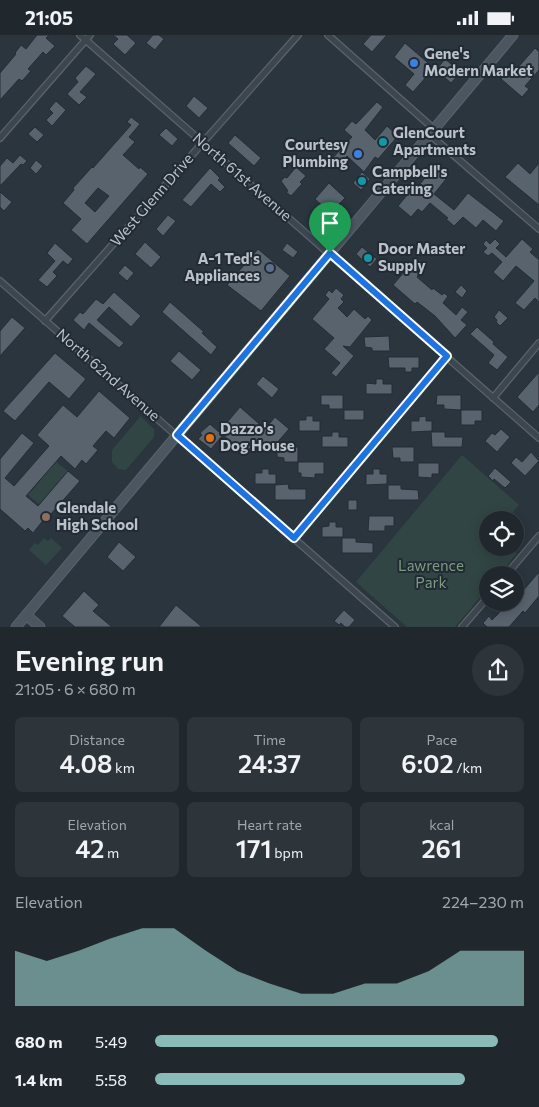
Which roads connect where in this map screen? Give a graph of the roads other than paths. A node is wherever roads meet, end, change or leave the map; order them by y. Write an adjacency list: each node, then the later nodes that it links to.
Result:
1 (80, 35): 5 (street, North 61st Avenue)
2 (298, 35): 8 (street, West Glenn Drive)
3 (328, 35): 6 (street)
4 (513, 35): 6 (main road)
5 (88, 38): 7 (street); 8 (street, North 61st Avenue)
6 (432, 131): 9 (street); 10 (main road)
7 (0, 138)
8 (203, 142): 10 (street, North 61st Avenue); 12 (street, West Glenn Drive)
9 (539, 229)
10 (330, 253): 14 (street, North 61st Avenue); 16 (main road)
11 (0, 281): 12 (street, North 62nd Avenue)
12 (45, 321): 16 (street, North 62nd Avenue)
13 (539, 343): 15 (street)
14 (447, 356): 15 (street, North 61st Avenue); 19 (street)
15 (493, 398): 17 (street, North 61st Avenue)
16 (177, 435): 19 (street, North 62nd Avenue); 22 (main road)
17 (539, 438)
18 (539, 536): 20 (street)
19 (294, 538): 25 (street, North 62nd Avenue)
20 (514, 566)
21 (479, 607): 26 (street)
22 (26, 615): 23 (main road); 24 (main road)
23 (16, 627)
24 (40, 627)
25 (395, 627)
26 (462, 627)

